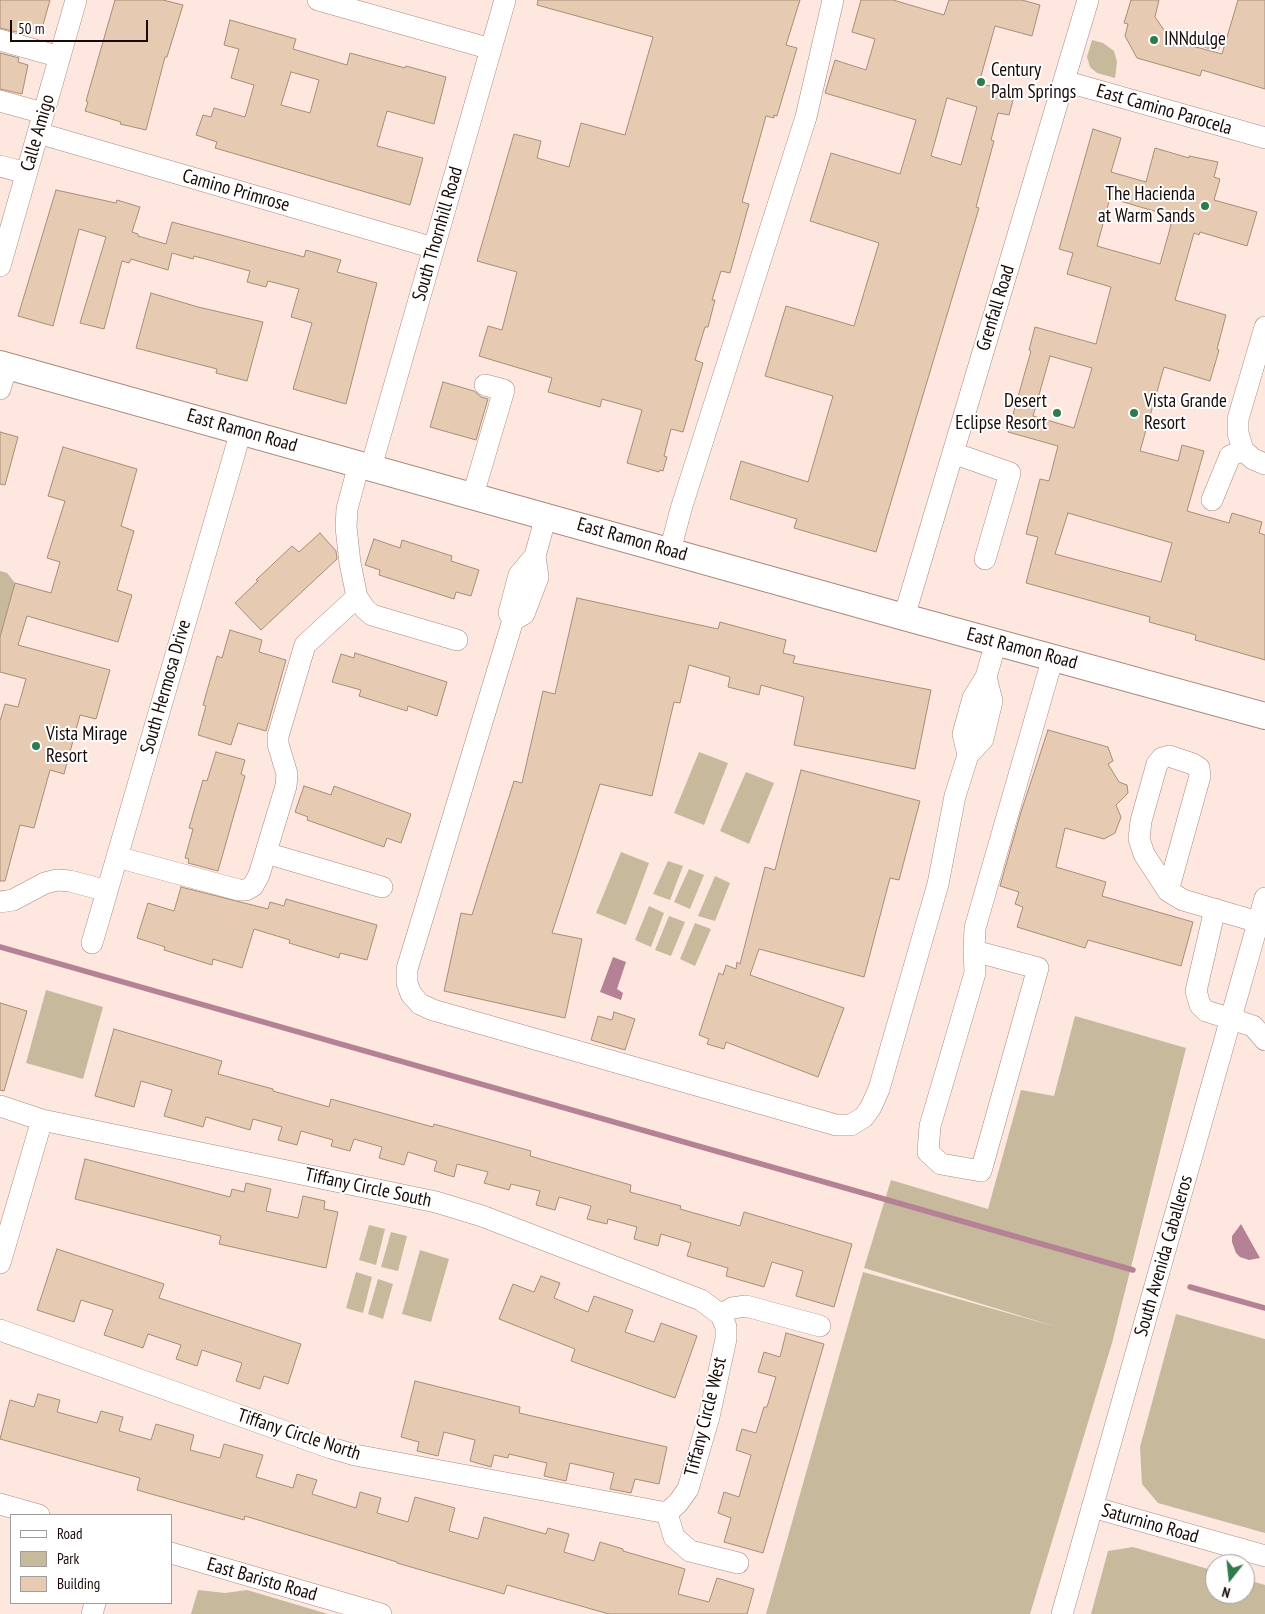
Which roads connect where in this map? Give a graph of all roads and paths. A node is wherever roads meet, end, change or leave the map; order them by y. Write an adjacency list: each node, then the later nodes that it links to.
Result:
1 (76, 0): 8 (street, Calle Amigo)
2 (318, 0): 7 (street)
3 (505, 0): 7 (street, South Thornhill Road)
4 (832, 0): 29 (street)
5 (1088, 0): 9 (street, Grenfall Road)
6 (0, 40): 8 (street)
7 (491, 49): 16 (street, South Thornhill Road)
8 (60, 57): 11 (street, Calle Amigo)
9 (1064, 81): 12 (street, East Camino Parocela); 23 (street, Grenfall Road)
10 (0, 101): 11 (street, Camino Primrose)
11 (41, 123): 14 (street, Calle Amigo); 16 (street, Camino Primrose)
12 (1265, 138)
13 (0, 166): 14 (street)
14 (26, 173): 15 (street, Calle Amigo)
15 (5, 231): 17 (street, Calle Amigo)
16 (434, 248): 25 (street, South Thornhill Road)
17 (0, 266)
18 (1265, 327): 22 (street)
19 (2, 373): 21 (main road, East Ramon Road)
20 (485, 385): 26 (street)
21 (240, 431): 25 (main road, East Ramon Road); 38 (street, South Hermosa Drive)
22 (1243, 450): 24 (street); 27 (street)
23 (952, 453): 30 (street); 32 (street, Grenfall Road)
24 (1265, 464)
25 (365, 466): 26 (main road, East Ramon Road); 31 (street, South Thornhill Road)
26 (474, 495): 28 (main road, East Ramon Road)
27 (1212, 500)
28 (546, 516): 29 (main road, East Ramon Road); 34 (street)
29 (670, 551): 32 (main road, East Ramon Road)
30 (985, 559)
31 (357, 597): 33 (street); 37 (street)
32 (904, 617): 34 (main road, East Ramon Road)
33 (457, 640)
34 (996, 642): 35 (main road, East Ramon Road)
35 (1053, 657): 36 (main road, East Ramon Road); 47 (street)
36 (1265, 716)
37 (266, 852): 38 (street); 39 (street)
38 (117, 858): 41 (street, South Hermosa Drive)
39 (382, 886)
40 (1168, 890): 40 (street); 44 (street)
41 (107, 891): 43 (street); 46 (street, South Hermosa Drive)
42 (1265, 898): 45 (street, South Avenida Caballeros)
43 (0, 902)
44 (1215, 909): 45 (street); 48 (street)
45 (1258, 922): 48 (street, South Avenida Caballeros)
46 (92, 943)
47 (974, 951): 47 (street)
48 (1231, 1019): 49 (street); 57 (street, South Avenida Caballeros)
49 (1261, 1028)
50 (0, 1106): 51 (street, Tiffany Circle South)
51 (42, 1120): 52 (street); 53 (street, Tiffany Circle South)
52 (0, 1263)
53 (720, 1315): 54 (street); 58 (street, Tiffany Circle West)
54 (820, 1326)
55 (0, 1330): 58 (street, Tiffany Circle North)
56 (0, 1504): 59 (street)
57 (1092, 1507): 61 (street, Saturnino Road); 64 (street, South Avenida Caballeros)
58 (667, 1513): 62 (street)
59 (35, 1514)
60 (172, 1553): 63 (street, East Baristo Road)
61 (1265, 1556)
62 (738, 1563)
63 (381, 1614)
64 (1062, 1614)

